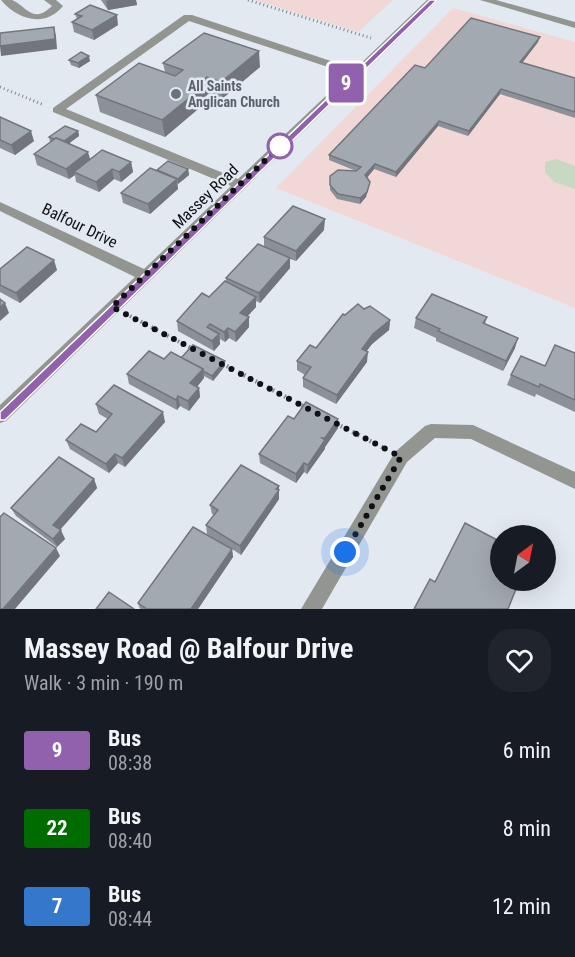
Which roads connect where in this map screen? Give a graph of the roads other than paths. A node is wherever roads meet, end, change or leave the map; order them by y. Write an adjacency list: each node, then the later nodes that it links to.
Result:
1 (6, 0): 2 (street)
2 (49, 0)
3 (433, 0): 6 (street, Massey Road)
4 (485, 0): 5 (street)
5 (575, 25)
6 (357, 73): 7 (street, Massey Road); 7 (street)
7 (240, 185): 9 (street, Massey Road)
8 (0, 206): 9 (street, Balfour Drive)
9 (145, 276): 10 (street, Massey Road)
10 (0, 416)
11 (575, 481): 12 (street)
12 (311, 609)

